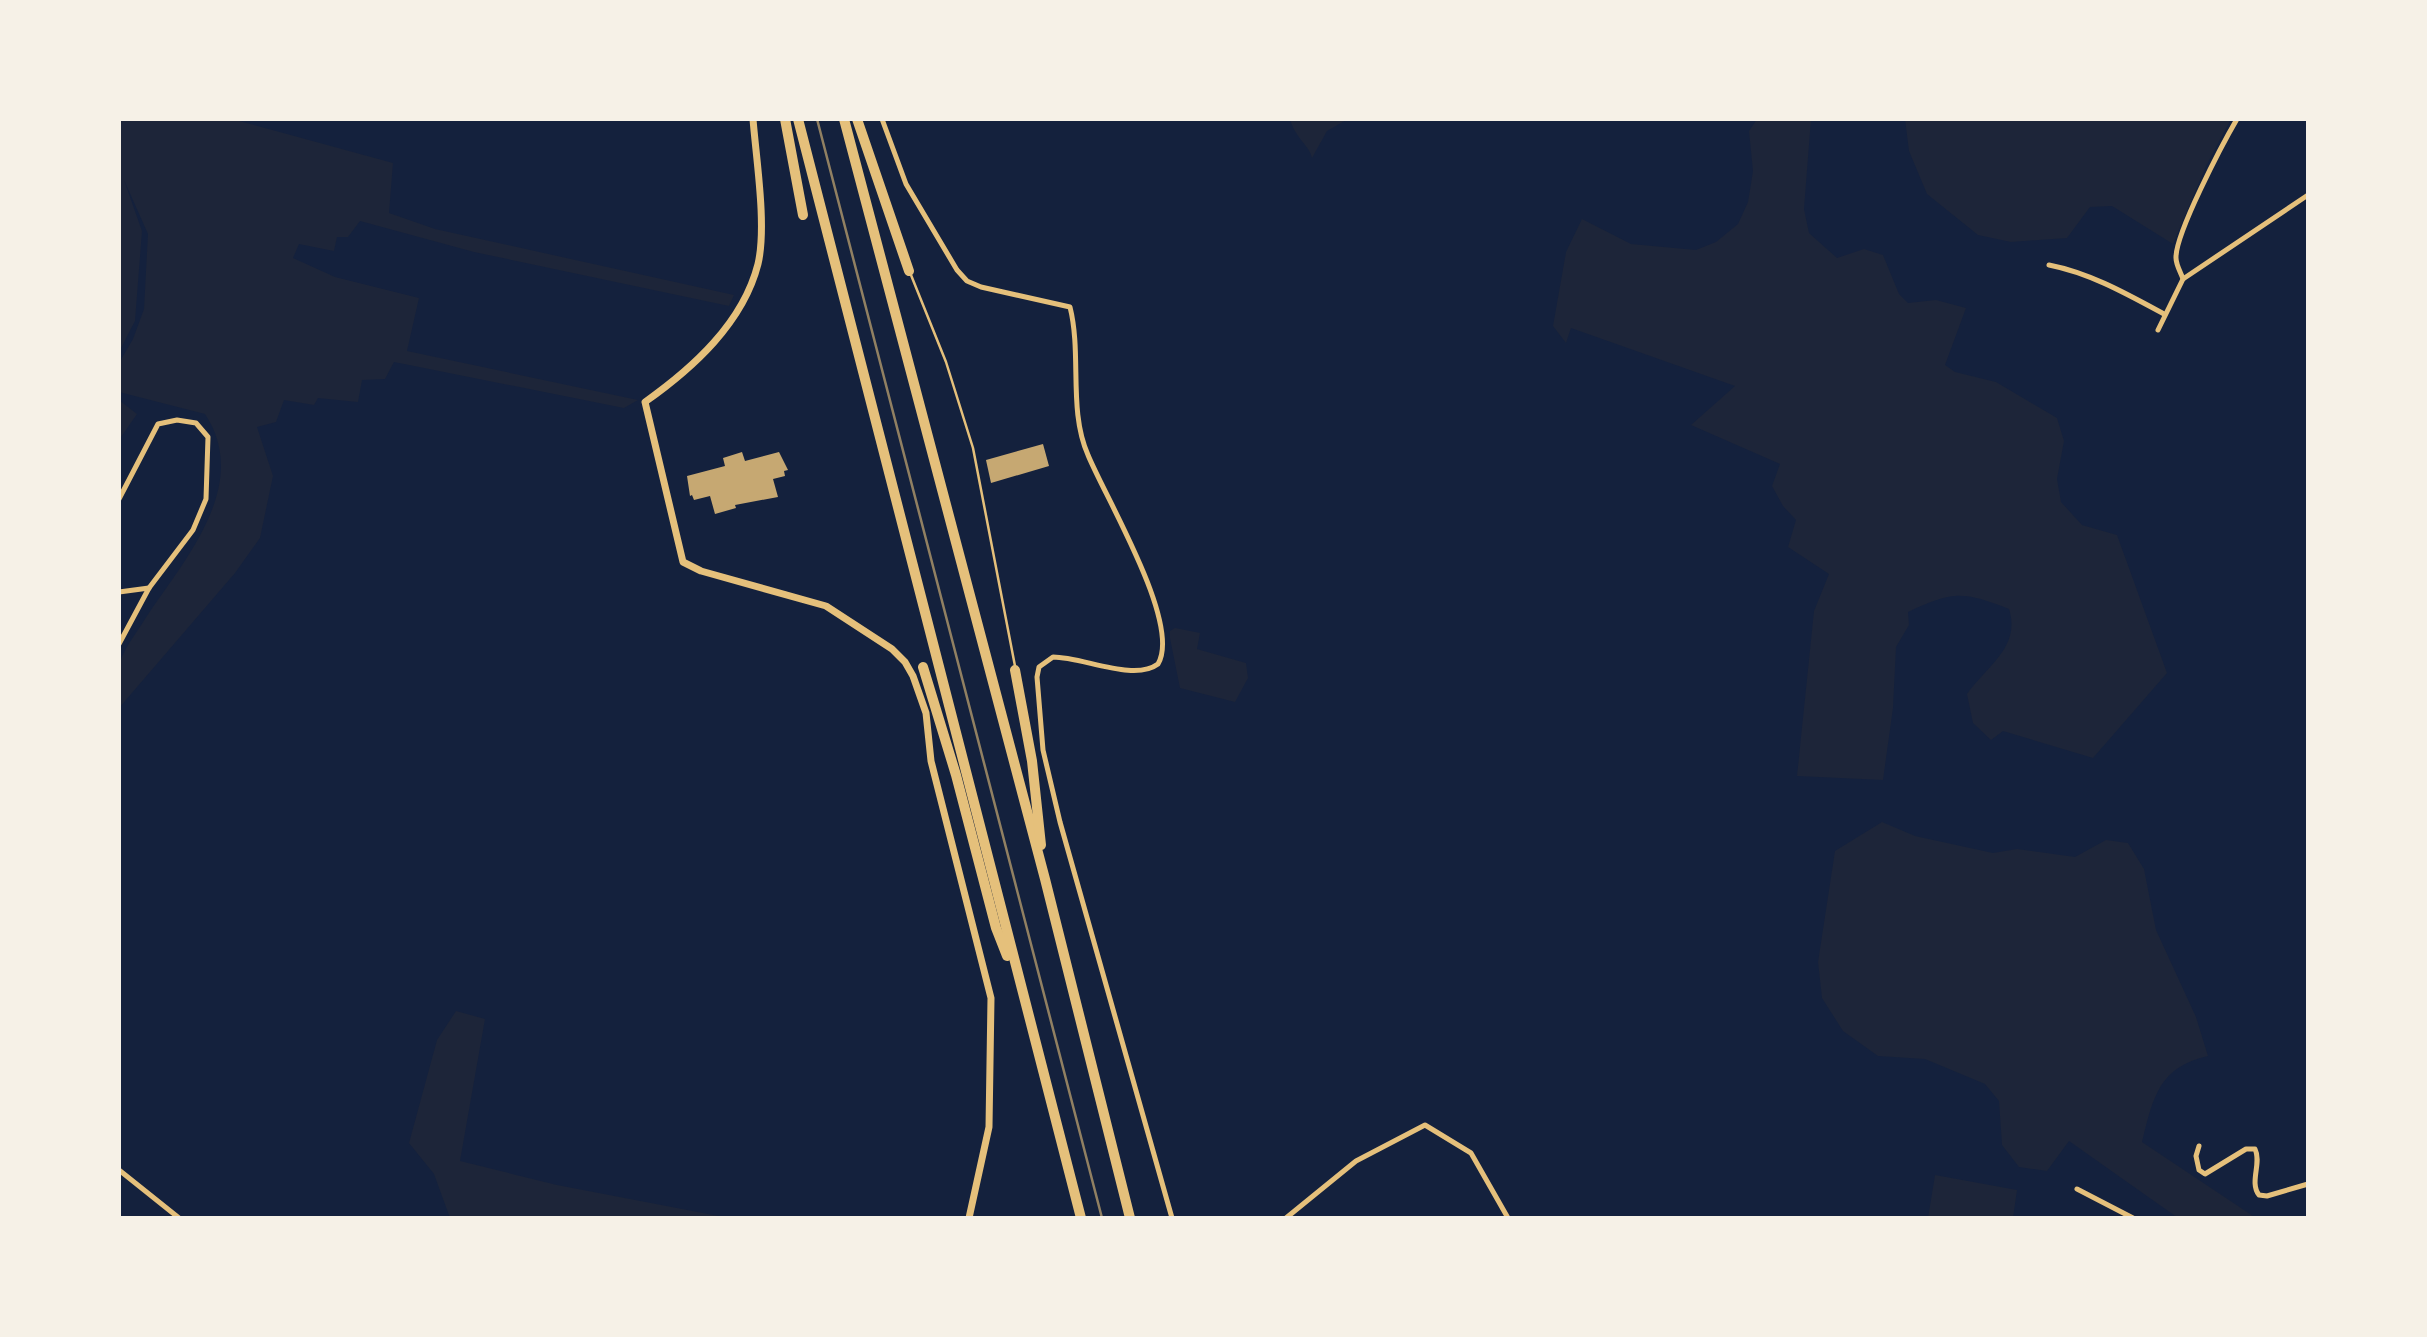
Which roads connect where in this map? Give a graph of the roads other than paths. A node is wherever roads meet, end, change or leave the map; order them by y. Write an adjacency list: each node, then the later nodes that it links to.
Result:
1 (752, 119): 28 (street)
2 (785, 119): 9 (highway)
3 (798, 119): 22 (highway)
4 (845, 119): 21 (highway)
5 (857, 119): 11 (highway)
6 (882, 119): 31 (street)
7 (2237, 119): 12 (street)
8 (2308, 195): 12 (street)
9 (803, 215)
10 (2049, 265): 13 (street)
11 (909, 271): 20 (lane)
12 (2183, 279): 13 (street)
13 (2164, 314): 14 (street)
14 (2158, 330)
15 (119, 499): 16 (street)
16 (149, 589): 17 (street); 18 (street)
17 (119, 592)
18 (119, 644)
19 (923, 667): 22 (highway)
20 (1015, 670): 21 (highway)
21 (1045, 879): 30 (highway)
22 (1024, 1001): 29 (highway)
23 (2199, 1146): 25 (street)
24 (119, 1170): 27 (street)
25 (2308, 1184)
26 (2077, 1189): 34 (street)
27 (179, 1218)
28 (969, 1218)
29 (1081, 1218)
30 (1129, 1218)
31 (1172, 1218)
32 (1286, 1218): 33 (street)
33 (1508, 1218)
34 (2133, 1218)

